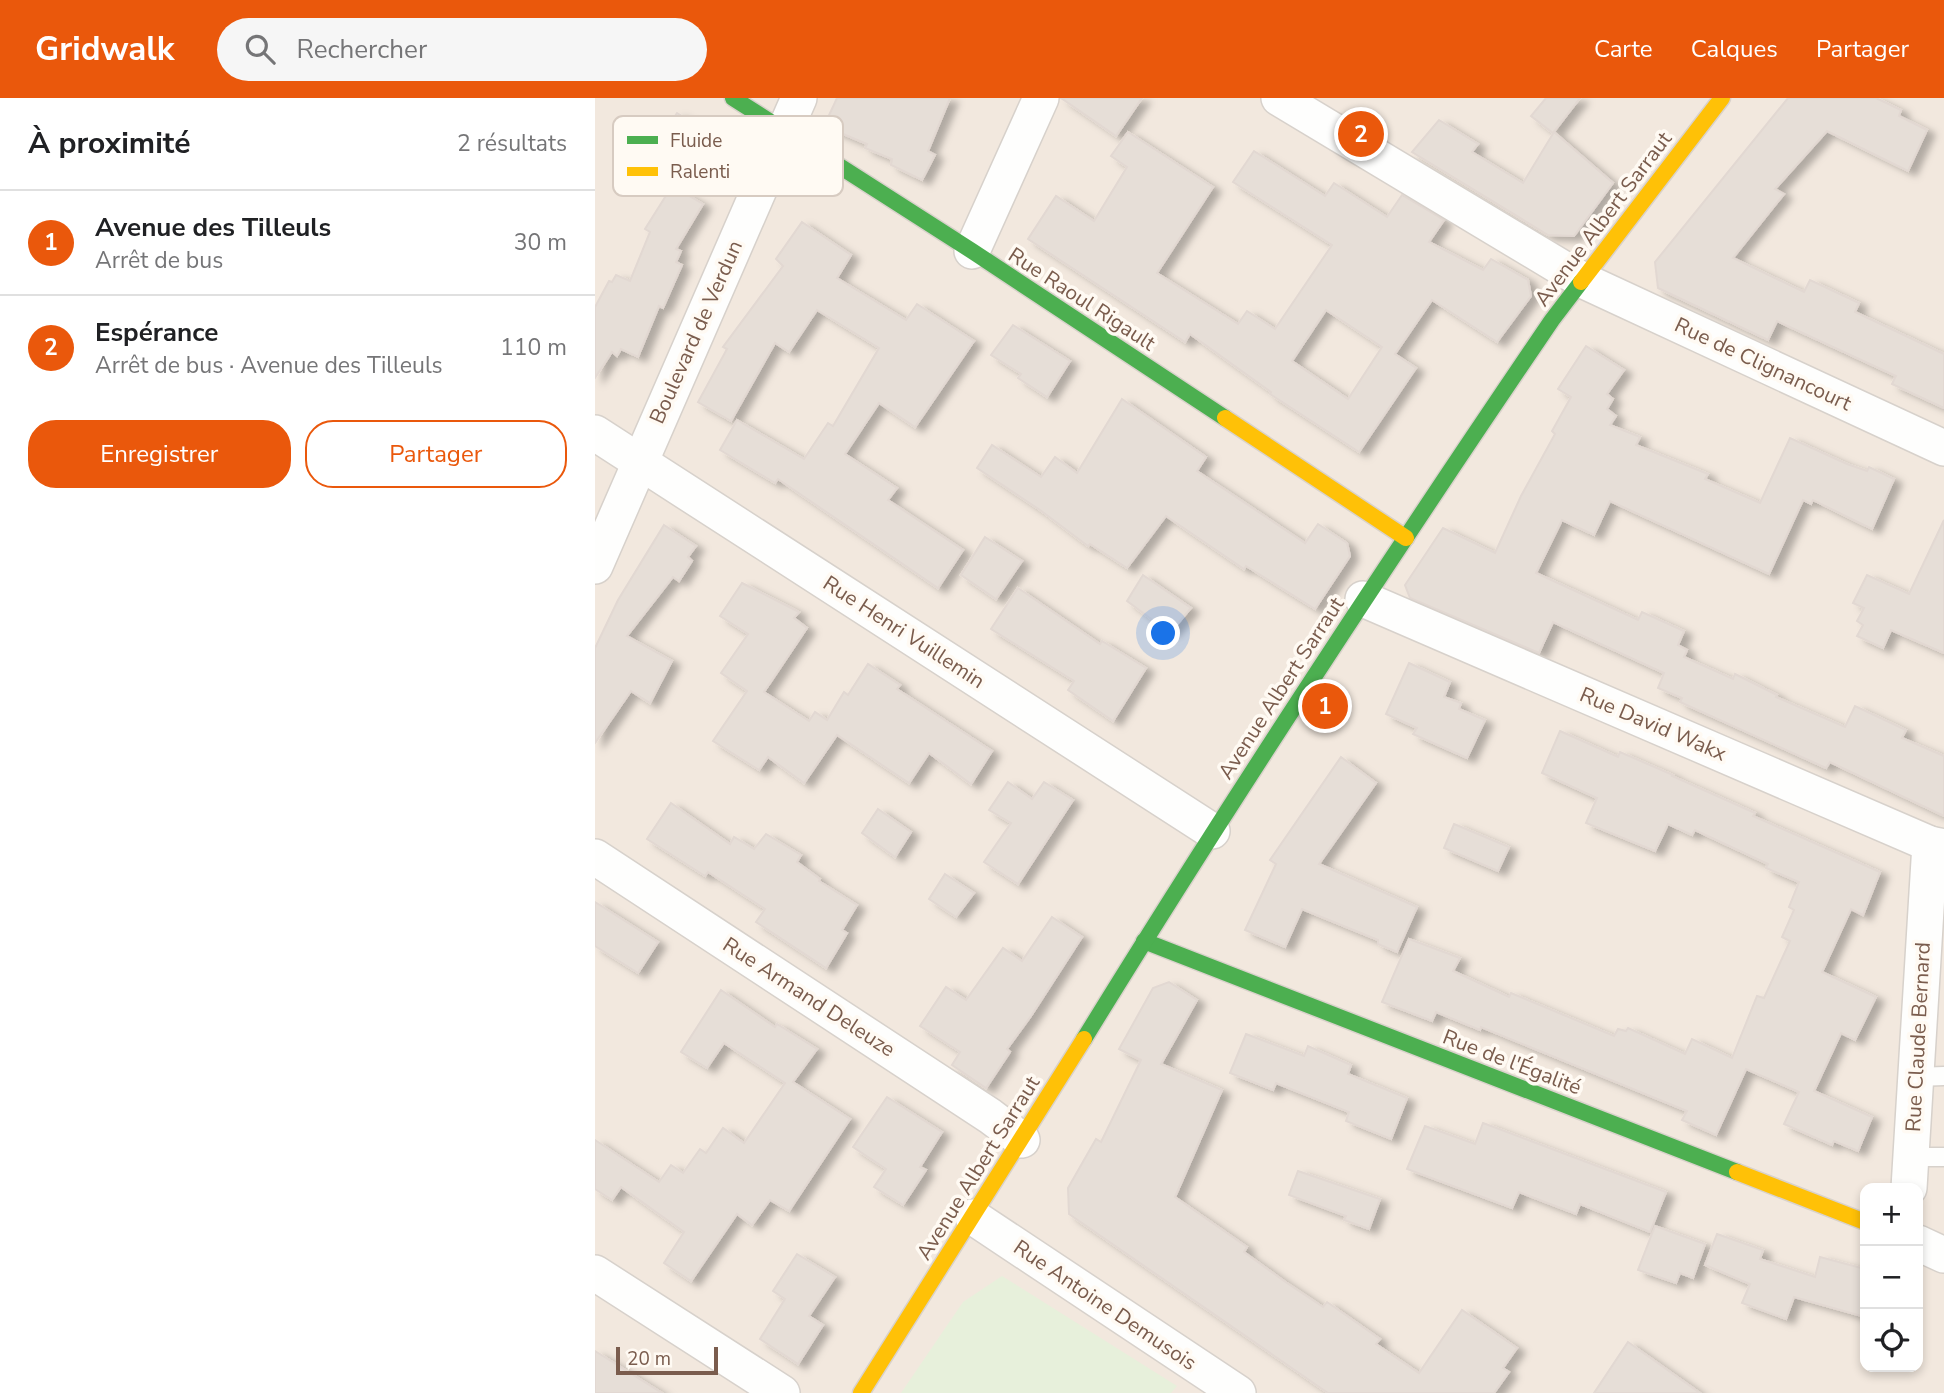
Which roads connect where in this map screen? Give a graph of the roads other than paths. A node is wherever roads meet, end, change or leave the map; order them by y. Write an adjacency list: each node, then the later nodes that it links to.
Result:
1 (733, 98): 6 (street, Rue Raoul Rigault)
2 (799, 98): 7 (street, Boulevard de Verdun)
3 (1041, 98): 10 (street)
4 (1279, 98): 11 (street, Rue de Clignancourt)
5 (1722, 98): 11 (street, Avenue Albert Sarraut)
6 (763, 116)
7 (791, 116)
8 (843, 167): 10 (street, Rue Raoul Rigault)
9 (756, 196): 14 (street, Boulevard de Verdun)
10 (972, 251): 15 (street, Rue Raoul Rigault)
11 (1582, 280): 13 (street, Rue de Clignancourt); 15 (street, Avenue Albert Sarraut)
12 (595, 433): 14 (street, Rue Henri Vuillemin)
13 (1944, 448)
14 (640, 461): 16 (street, Boulevard de Verdun); 18 (street, Rue Henri Vuillemin)
15 (1406, 538): 17 (street, Avenue Albert Sarraut)
16 (595, 566)
17 (1363, 599): 18 (street, Avenue Albert Sarraut); 19 (street, Rue David Wakx)
18 (1212, 831): 21 (street, Avenue Albert Sarraut)
19 (1937, 846): 22 (street, Rue Claude Bernard)
20 (595, 857): 23 (street, Rue Armand Deleuze)
21 (1144, 941): 23 (street, Avenue Albert Sarraut); 26 (street, Rue de l'Égalité)
22 (1930, 1077): 24 (street, Rue Claude Bernard)
23 (1022, 1140): 25 (street, Avenue Albert Sarraut)
24 (1921, 1167)
25 (973, 1217): 30 (street, Rue Antoine Demusois); 32 (street, Avenue Albert Sarraut)
26 (1860, 1220)
27 (1923, 1245): 28 (street)
28 (1944, 1255)
29 (595, 1273): 31 (street)
30 (1225, 1390)
31 (782, 1393)
32 (862, 1393)

